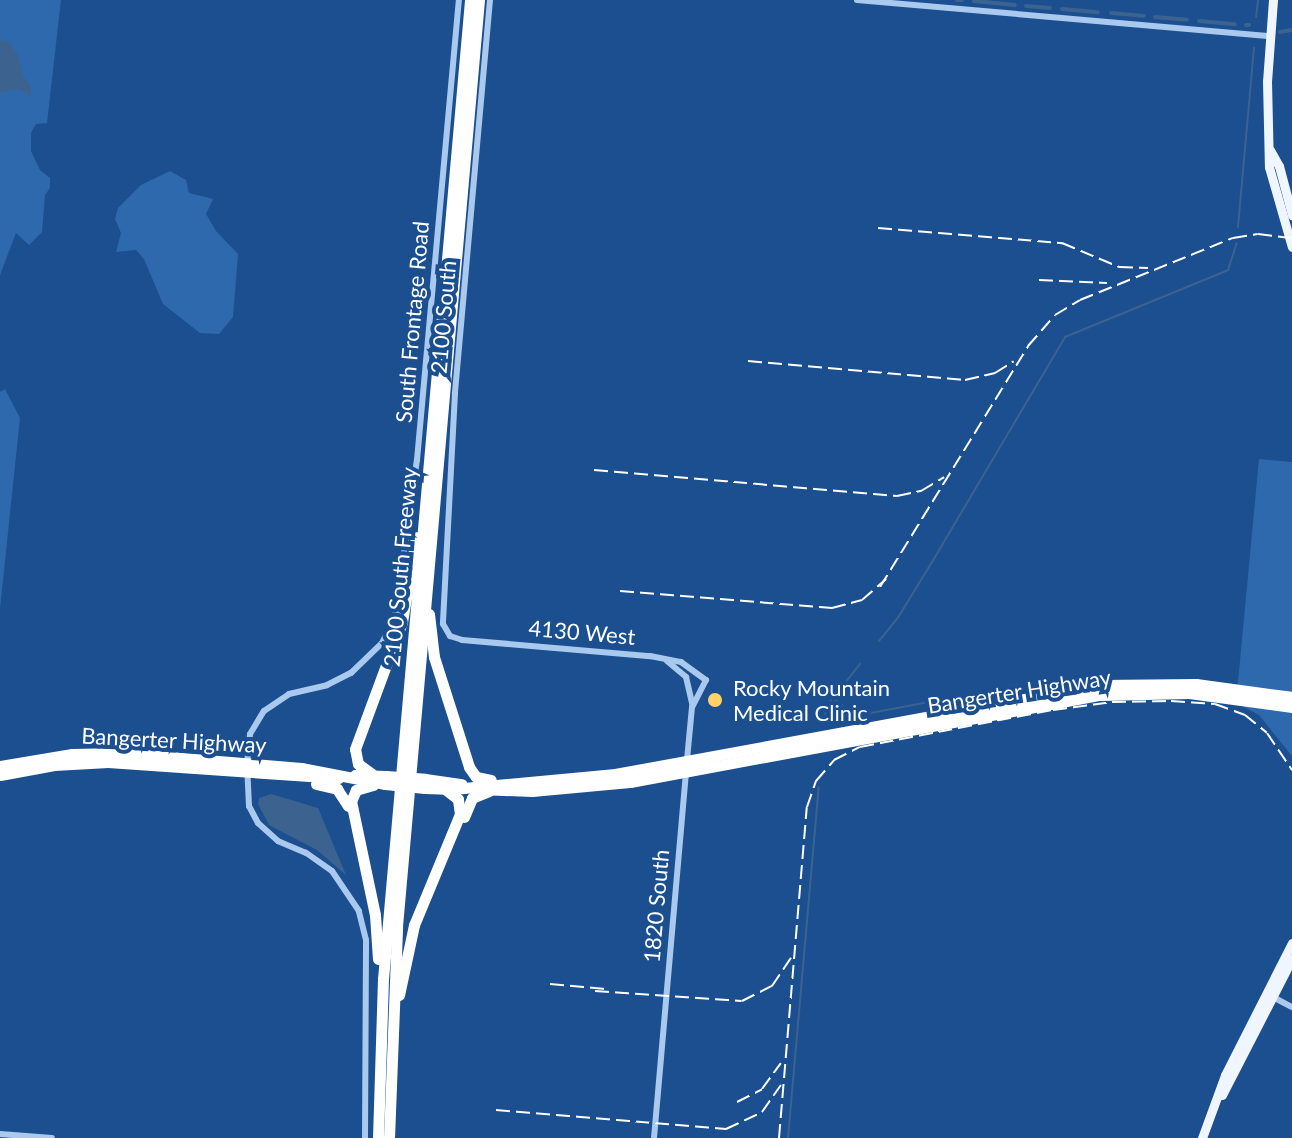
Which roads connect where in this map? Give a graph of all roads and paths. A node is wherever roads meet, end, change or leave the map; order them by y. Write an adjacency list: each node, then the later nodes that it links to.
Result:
1 (459, 0): 23 (street, South Frontage Road)
2 (470, 0): 12 (highway, 2100 South Freeway)
3 (479, 0): 11 (highway, 2100 South Freeway)
4 (490, 0): 13 (street, 2100 South)
5 (857, 0): 7 (street)
6 (1273, 0): 7 (main road)
7 (1270, 36): 8 (main road)
8 (1270, 150): 9 (main road); 10 (main road)
9 (1292, 215)
10 (1292, 247)
11 (435, 483): 20 (highway); 41 (highway, 2100 South Freeway)
12 (426, 497): 16 (highway); 40 (highway, 2100 South Freeway)
13 (450, 636): 14 (street, 4130 West)
14 (657, 657): 15 (street, 4130 West); 18 (street)
15 (706, 680): 18 (street, 1820 South)
16 (376, 692): 24 (highway); 25 (highway)
17 (1292, 697): 22 (highway, Bangerter Highway)
18 (692, 707): 22 (street, 1820 South)
19 (1292, 707): 22 (highway, Bangerter Highway)
20 (456, 731): 30 (highway); 31 (highway)
21 (0, 766): 23 (highway, Bangerter Highway)
22 (686, 767): 30 (highway, Bangerter Highway); 33 (highway, Bangerter Highway); 47 (street, 1820 South)
23 (246, 768): 24 (highway, Bangerter Highway); 26 (highway, Bangerter Highway); 27 (highway, Bangerter Highway); 44 (street, South Frontage Road)
24 (328, 772): 28 (highway, Bangerter Highway)
25 (372, 774): 28 (highway, Bangerter Highway); 29 (highway, Bangerter Highway)
26 (0, 775)
27 (260, 775): 28 (highway, Bangerter Highway); 34 (highway)
28 (345, 777): 29 (highway, Bangerter Highway)
29 (386, 780): 31 (highway, Bangerter Highway, bridge); 34 (highway)
30 (512, 783): 32 (highway, Bangerter Highway)
31 (444, 785): 32 (highway, Bangerter Highway); 35 (highway)
32 (470, 786): 33 (highway, Bangerter Highway)
33 (490, 791): 35 (highway)
34 (358, 842): 40 (highway)
35 (442, 860): 41 (highway)
36 (1292, 943): 38 (main road)
37 (1292, 959): 38 (main road)
38 (1270, 995): 39 (street); 48 (main road)
39 (1292, 1007)
40 (380, 1026): 45 (highway, 2100 South Freeway)
41 (390, 1042): 46 (highway, 2100 South Freeway)
42 (0, 1134): 43 (street)
43 (52, 1138)
44 (365, 1138)
45 (378, 1138)
46 (389, 1138)
47 (654, 1138)
48 (1202, 1138)

